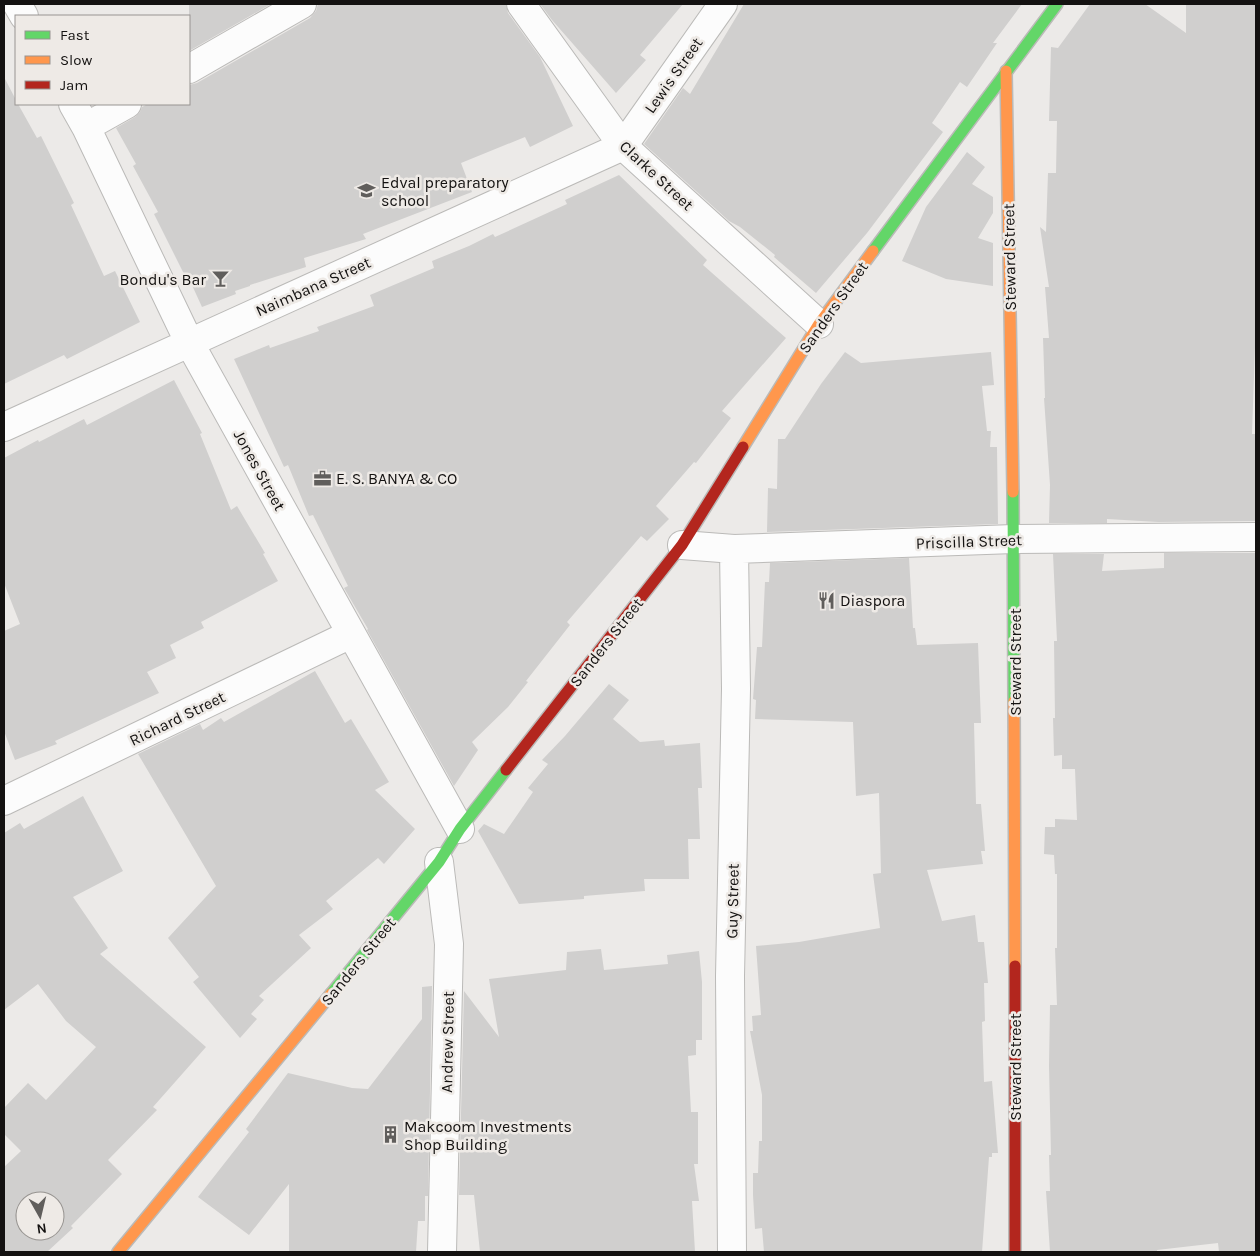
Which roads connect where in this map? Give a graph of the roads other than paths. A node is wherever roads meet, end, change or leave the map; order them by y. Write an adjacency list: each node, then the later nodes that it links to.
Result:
1 (17, 4): 6 (street)
2 (302, 4): 7 (street)
3 (521, 4): 12 (street, Clarke Street)
4 (723, 4): 12 (street, Lewis Street)
5 (1057, 4): 8 (main road, Sanders Street)
6 (23, 15)
7 (190, 67)
8 (1006, 72): 13 (main road, Sanders Street); 17 (main road, Steward Street)
9 (74, 105): 11 (street, Jones Street)
10 (125, 105): 11 (street)
11 (86, 127): 14 (street, Jones Street)
12 (623, 146): 13 (street, Clarke Street); 14 (street, Naimbana Street)
13 (819, 324): 18 (main road, Sanders Street)
14 (189, 342): 15 (street, Naimbana Street); 20 (street, Jones Street)
15 (4, 427)
16 (1256, 537): 17 (street, Priscilla Street)
17 (1014, 539): 19 (street, Priscilla Street); 27 (main road, Steward Street)
18 (682, 545): 19 (street, Priscilla Street); 22 (main road, Sanders Street)
19 (734, 549): 26 (street, Guy Street)
20 (351, 634): 21 (street, Richard Street); 22 (street, Jones Street)
21 (4, 801)
22 (460, 829): 23 (main road, Sanders Street)
23 (439, 862): 24 (main road, Sanders Street); 25 (street, Andrew Street)
24 (118, 1252)
25 (442, 1252)
26 (732, 1252)
27 (1014, 1252)

